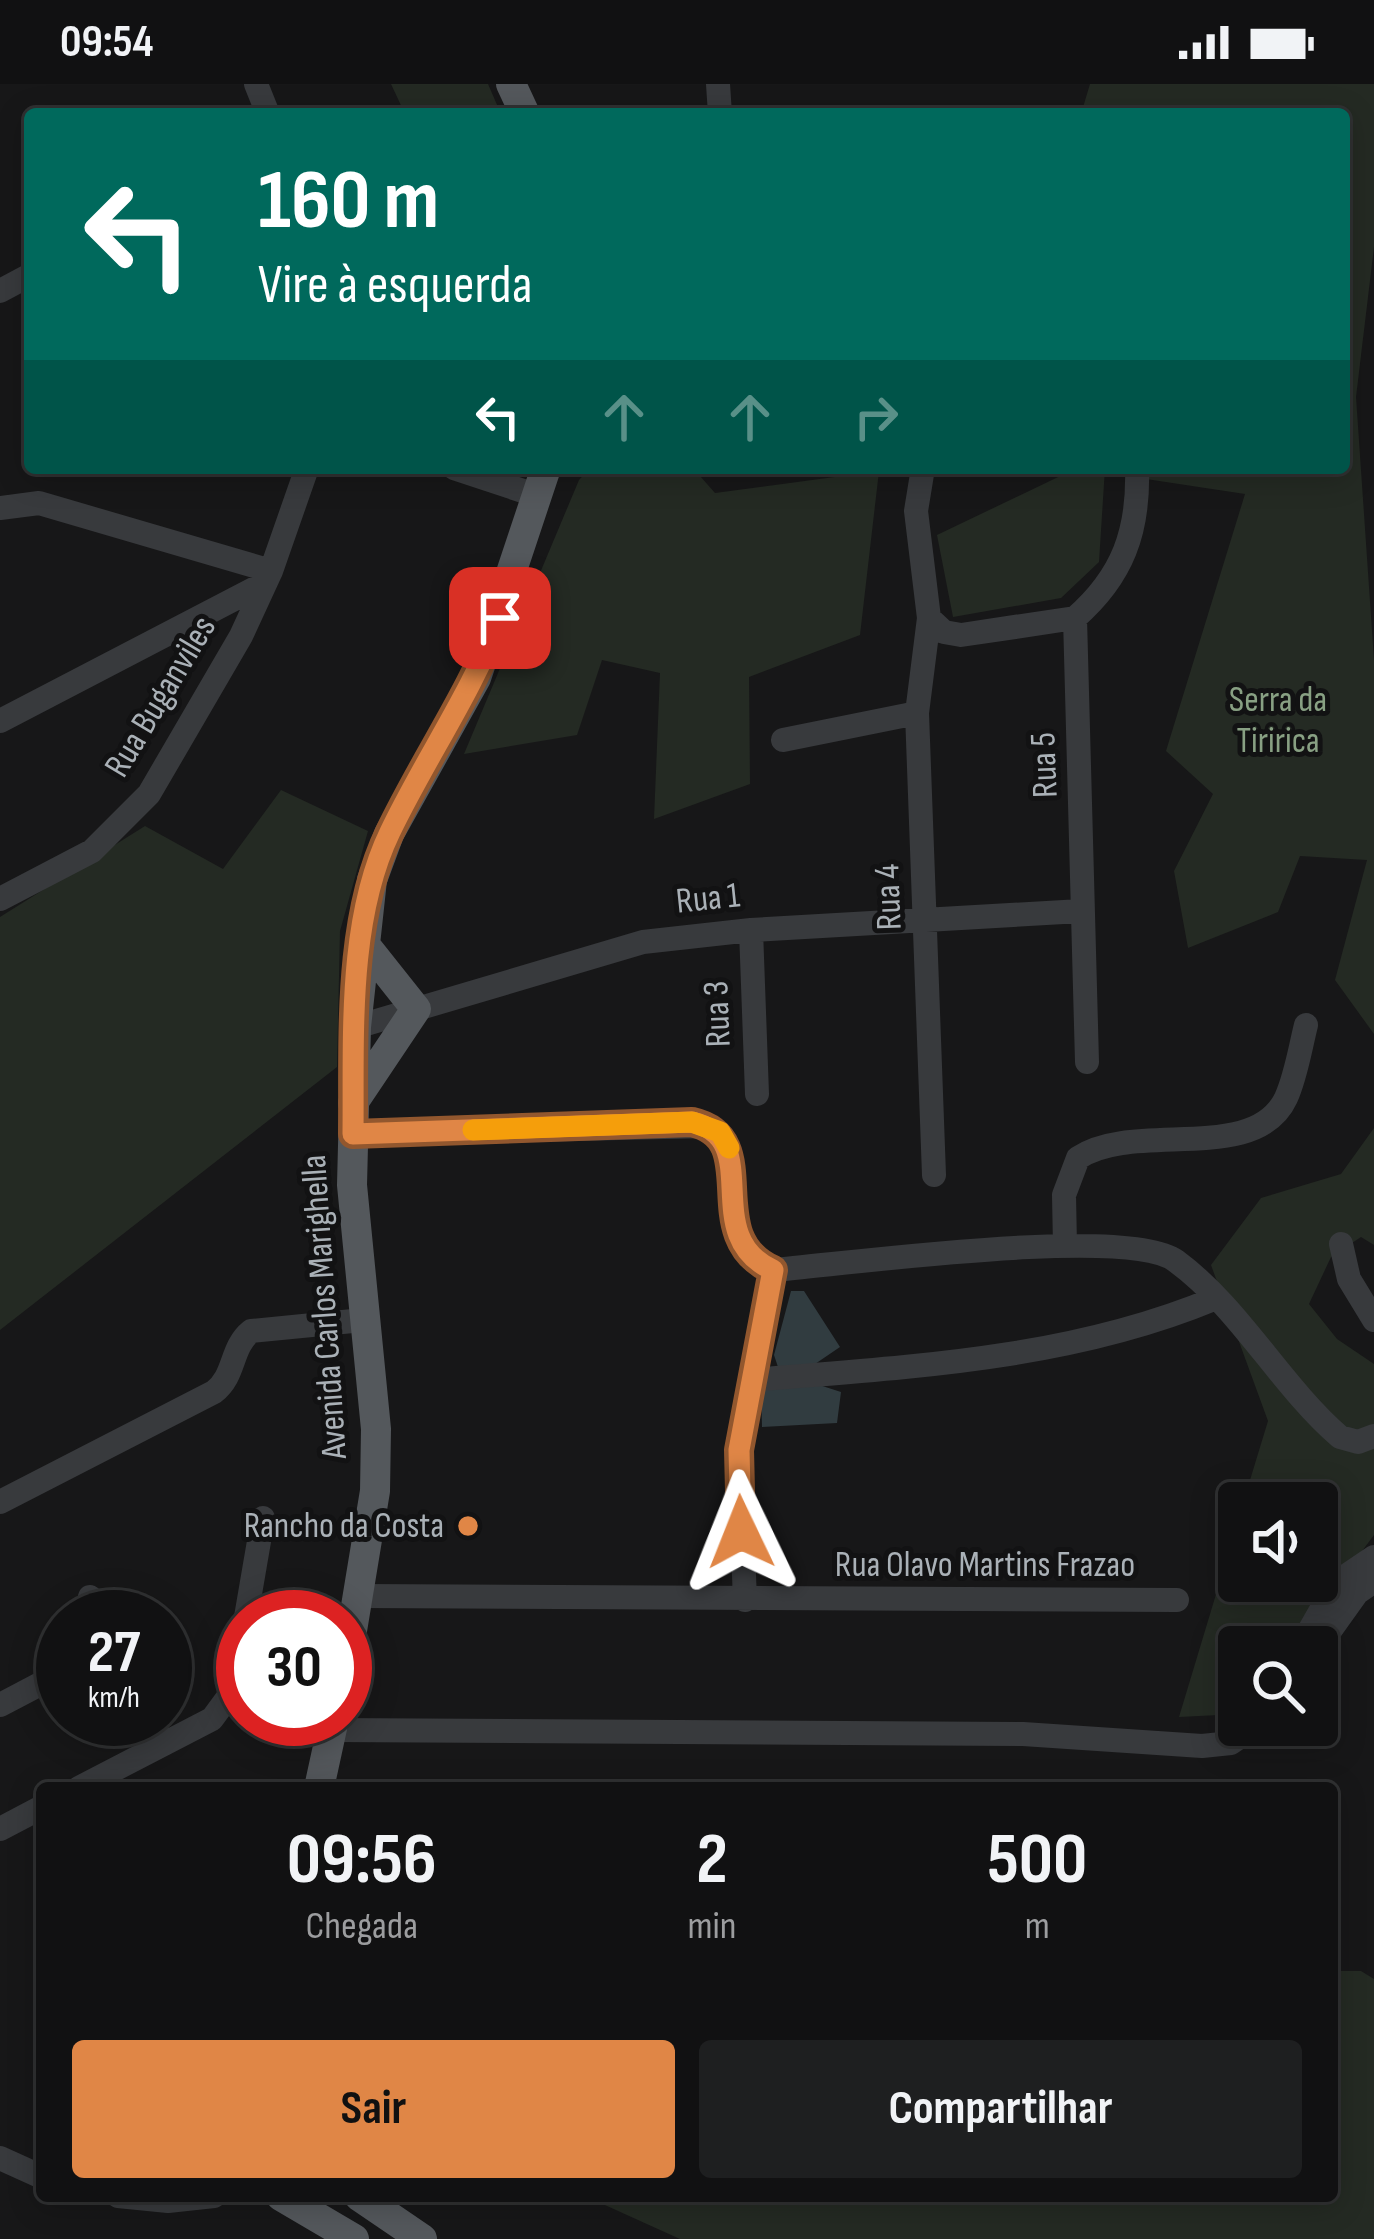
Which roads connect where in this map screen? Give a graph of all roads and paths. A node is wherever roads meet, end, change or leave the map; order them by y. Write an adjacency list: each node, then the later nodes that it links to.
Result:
1 (305, 474): 6 (street, Rua Buganviles)
2 (922, 474): 7 (street, Rua 4)
3 (1137, 474): 8 (street)
4 (538, 477): 16 (main road, Avenida Carlos Marighella)
5 (0, 508): 6 (street)
6 (268, 577): 10 (street); 12 (street, Rua Buganviles)
7 (929, 618): 8 (street); 9 (street, Rua 4)
8 (1075, 618): 13 (street, Rua 5)
9 (916, 713): 11 (street); 14 (street, Rua 4)
10 (0, 722)
11 (783, 740)
12 (0, 899)
13 (1081, 911): 14 (street, Rua 1); 20 (street, Rua 5)
14 (927, 922): 15 (street, Rua 1); 23 (street, Rua 4)
15 (751, 930): 17 (street, Rua 1); 21 (street, Rua 3)
16 (362, 941): 17 (main road); 19 (main road, Avenida Carlos Marighella)
17 (416, 1010): 19 (street, Rua 1); 22 (main road)
18 (1306, 1025): 25 (street)
19 (356, 1027): 22 (main road, Avenida Carlos Marighella)
20 (1087, 1062)
21 (757, 1094)
22 (353, 1118): 26 (street); 28 (main road, Avenida Carlos Marighella)
23 (934, 1175)
24 (1340, 1244): 29 (street)
25 (1065, 1246): 26 (street); 27 (street)
26 (773, 1270): 30 (street)
27 (1214, 1299): 30 (street); 31 (street)
28 (363, 1320): 32 (street); 37 (main road, Avenida Carlos Marighella)
29 (1374, 1321)
30 (751, 1380): 39 (street)
31 (1374, 1436)
32 (0, 1502)
33 (262, 1518): 36 (street)
34 (1374, 1557): 41 (street)
35 (1374, 1581): 42 (street)
36 (250, 1590)
37 (361, 1590)
38 (372, 1596): 39 (street, Rua Olavo Martins Frazao)
39 (745, 1600): 40 (street, Rua Olavo Martins Frazao)
40 (1177, 1600)
41 (1312, 1626)
42 (1334, 1626)
43 (36, 1686): 44 (street)
44 (0, 1705)
45 (372, 1725): 46 (street)
46 (1218, 1744)
47 (160, 1746): 49 (street)
48 (328, 1746): 50 (main road)
49 (91, 1782)
50 (320, 1782)
51 (36, 1810): 52 (street)
52 (0, 1829)
53 (0, 2158): 54 (street)
54 (36, 2173)
55 (291, 2202): 57 (main road)
56 (368, 2202): 58 (main road)
57 (354, 2239)
58 (422, 2239)

